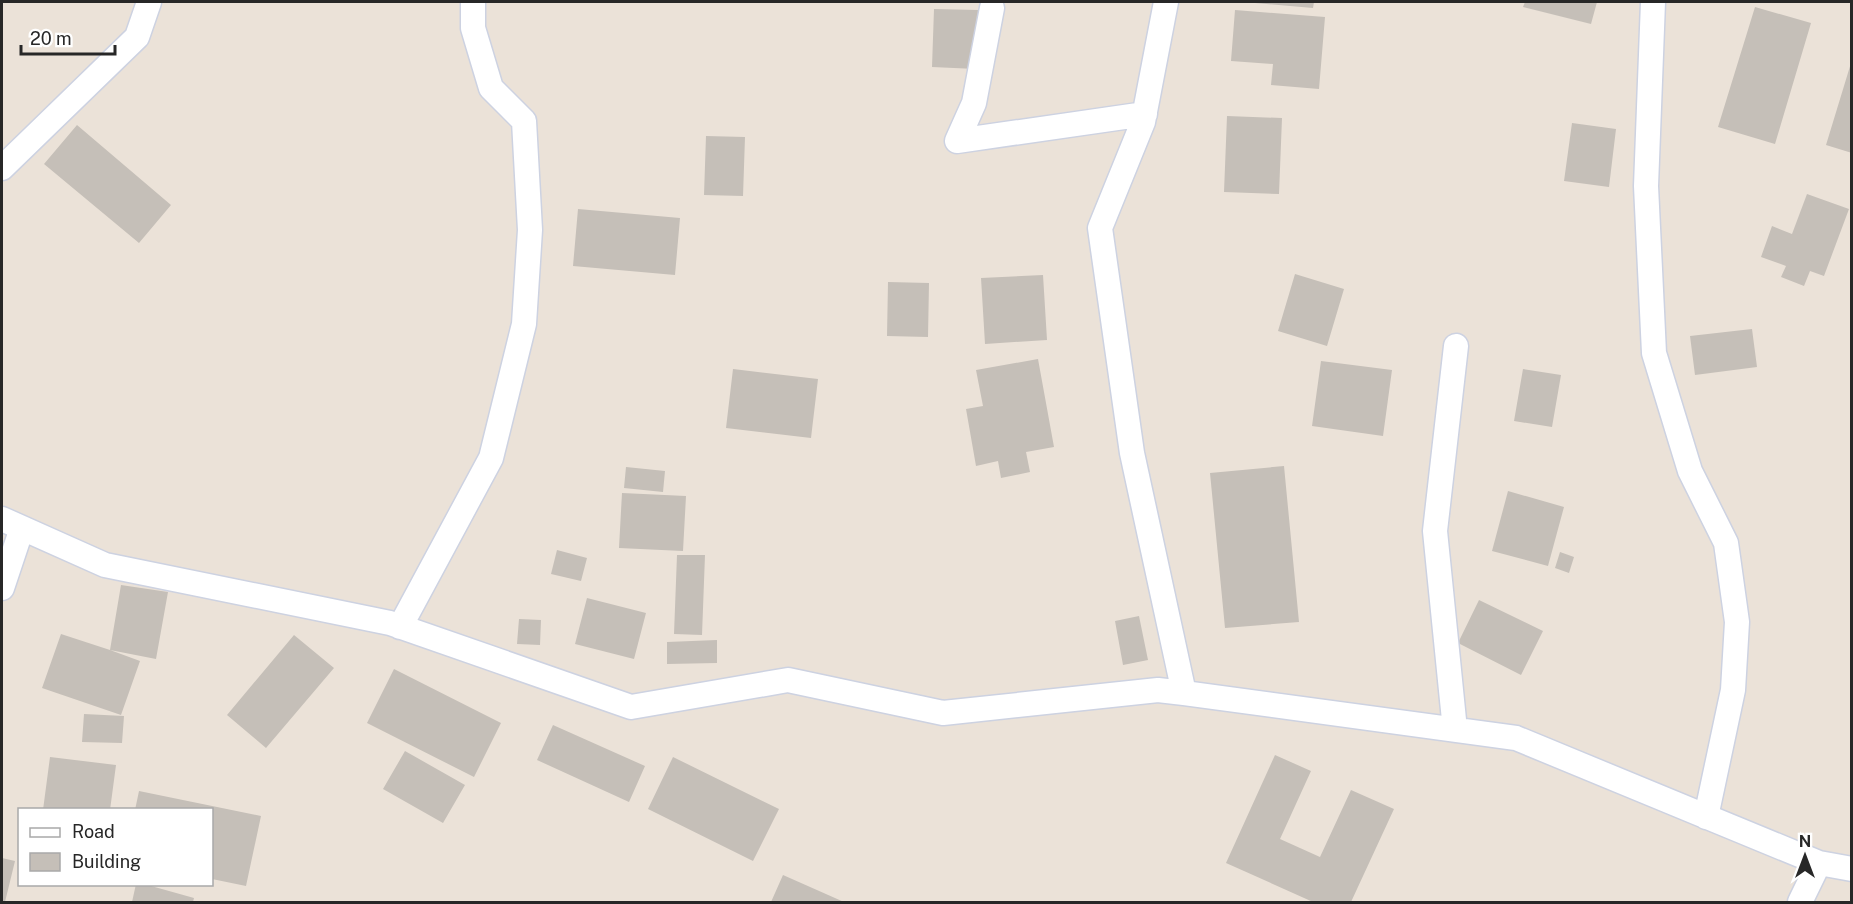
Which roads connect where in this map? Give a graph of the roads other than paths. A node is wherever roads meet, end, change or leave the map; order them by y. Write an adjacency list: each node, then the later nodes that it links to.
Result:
1 (149, 2): 7 (street)
2 (473, 2): 11 (street)
3 (1166, 2): 6 (street)
4 (1653, 2): 14 (street)
5 (992, 8): 6 (street)
6 (1145, 114): 12 (street)
7 (2, 168)
8 (1456, 346): 13 (street)
9 (12, 523): 10 (street); 11 (street)
10 (2, 588)
11 (400, 627): 12 (street)
12 (1184, 693): 13 (street)
13 (1455, 730): 14 (street)
14 (1707, 817): 15 (street)
15 (1819, 863): 16 (street); 17 (street)
16 (1851, 869)
17 (1800, 903)

